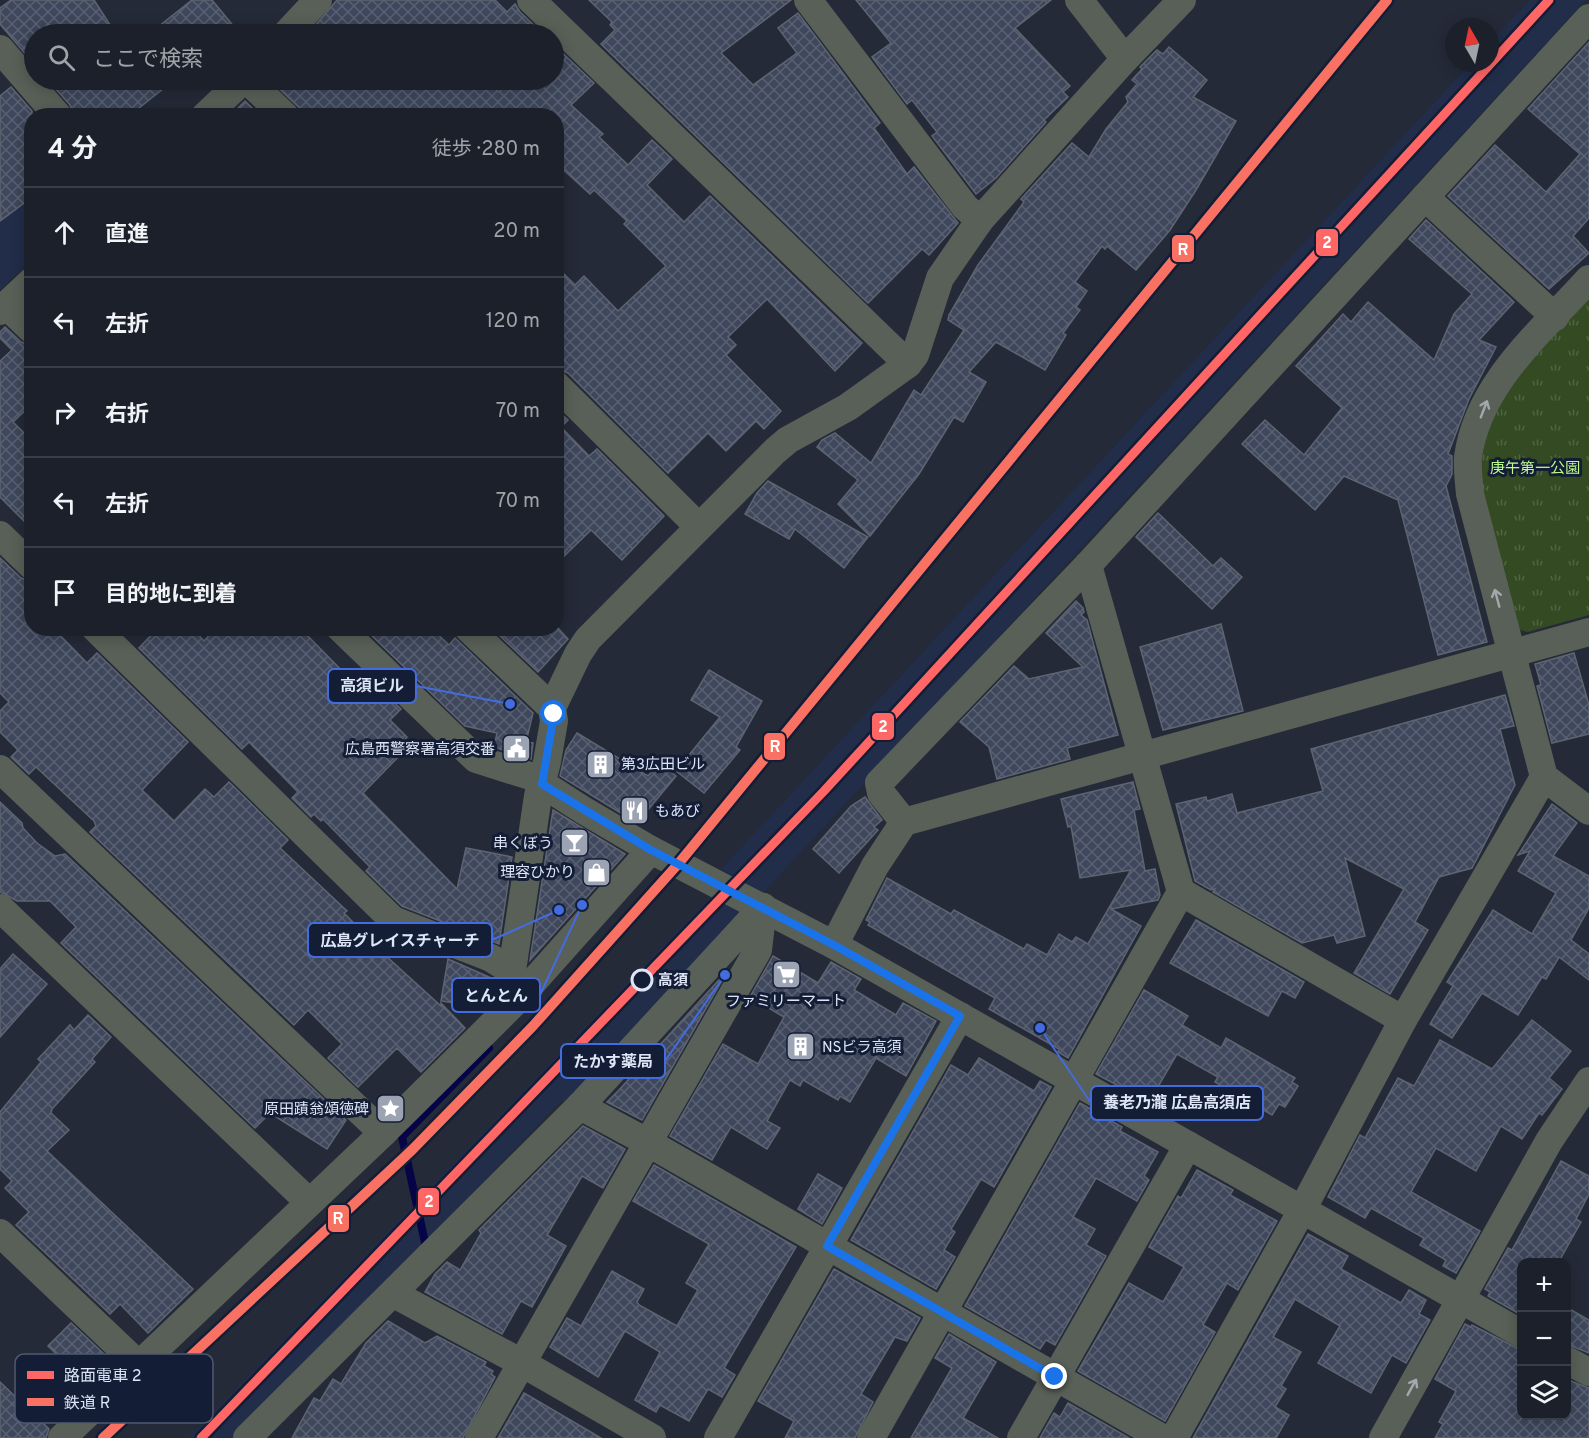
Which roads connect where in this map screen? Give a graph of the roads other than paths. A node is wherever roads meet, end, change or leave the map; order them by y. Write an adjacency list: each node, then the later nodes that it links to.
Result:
1 (318, 0): 7 (street)
2 (531, 0): 8 (street)
3 (808, 0): 20 (street)
4 (1079, 0): 11 (street)
5 (1182, 0): 11 (street)
6 (1589, 18): 19 (street)
7 (295, 24)
8 (556, 24)
9 (564, 32): 26 (street)
10 (0, 49): 12 (street)
11 (1125, 59): 20 (street)
12 (24, 77)
13 (35, 90): 16 (street)
14 (234, 90): 17 (street)
15 (256, 90): 18 (street)
16 (51, 108)
17 (214, 108)
18 (276, 108)
19 (1425, 197): 24 (street); 31 (street)
20 (980, 220): 26 (street)
21 (1589, 279): 24 (street)
22 (24, 288): 23 (street)
23 (3, 308): 25 (street)
24 (1555, 316): 36 (street, one-way to 24)
25 (24, 324)
26 (908, 364): 28 (street)
27 (564, 393): 28 (street)
28 (698, 526): 37 (street)
29 (0, 535): 30 (street)
30 (24, 558)
31 (1088, 565): 38 (street); 43 (street)
32 (1589, 632): 36 (street)
33 (103, 636): 49 (street)
34 (348, 636): 41 (street)
35 (476, 636): 37 (street)
36 (1511, 654): 38 (street); 40 (street)
37 (552, 708): 41 (street)
38 (1142, 758): 43 (street); 45 (street)
39 (0, 769): 56 (street)
40 (1544, 777): 42 (street); 52 (street)
41 (542, 784): 44 (street); 49 (street)
42 (1589, 811)
43 (904, 822): 48 (street)
44 (651, 850): 46 (street); 50 (street)
45 (1181, 892): 52 (street); 53 (street)
46 (763, 907): 48 (street); 55 (street); 57 (street)
47 (0, 908): 59 (street)
48 (834, 945): 51 (street)
49 (512, 971): 50 (street)
50 (517, 1000): 56 (street)
51 (960, 1016): 53 (street); 62 (street)
52 (1403, 1020): 60 (street)
53 (1075, 1081): 58 (street); 65 (street)
54 (1589, 1081): 64 (street)
55 (580, 1106): 57 (street); 63 (street)
56 (383, 1133): 59 (street)
57 (647, 1142): 62 (street); 69 (street)
58 (1188, 1145): 60 (street); 72 (street)
59 (309, 1202): 68 (street)
60 (1302, 1210): 64 (street); 82 (street)
61 (0, 1233): 67 (street)
62 (827, 1246): 65 (street); 78 (street)
63 (394, 1294): 69 (street); 75 (street)
64 (1461, 1300): 66 (street); 83 (street, one-way to 64)
65 (942, 1314): 72 (street); 79 (street)
66 (1517, 1332)
67 (127, 1354)
68 (152, 1354)
69 (522, 1363): 76 (street); 77 (street)
70 (1571, 1363): 71 (street)
71 (1589, 1372)
72 (1055, 1377): 80 (street); 81 (street)
73 (78, 1423): 74 (street)
74 (62, 1438)
75 (247, 1438)
76 (479, 1438)
77 (652, 1438)
78 (718, 1438)
79 (871, 1438)
80 (1021, 1438)
81 (1162, 1438)
82 (1174, 1438)
83 (1383, 1438)

